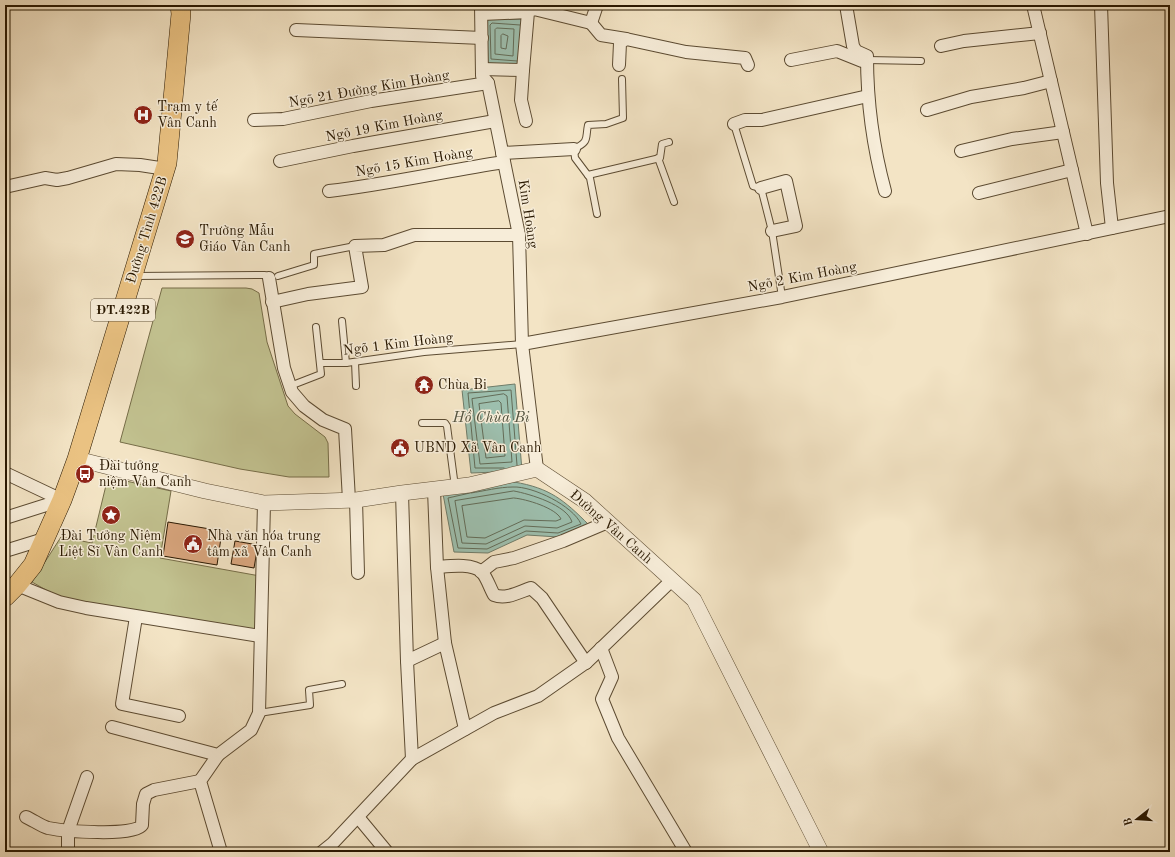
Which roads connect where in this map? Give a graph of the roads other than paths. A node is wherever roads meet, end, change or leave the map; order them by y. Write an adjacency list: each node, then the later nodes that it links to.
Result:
1 (180, 5): 37 (main road, Đường Tỉnh 422B / ĐT.422B)
2 (597, 5): 8 (street)
3 (846, 5): 15 (street)
4 (1033, 5): 10 (street)
5 (1101, 5): 48 (street)
6 (527, 9): 7 (street); 8 (street); 20 (street)
7 (481, 10): 11 (street, Kim Hoàng)
8 (591, 23): 12 (street)
9 (296, 30): 11 (street)
10 (1040, 33): 13 (street); 22 (street)
11 (482, 38): 19 (street, Kim Hoàng)
12 (626, 39): 17 (street); 18 (street)
13 (941, 46)
14 (791, 60): 15 (street)
15 (867, 60): 16 (lane); 24 (street)
16 (920, 61)
17 (619, 65)
18 (748, 65)
19 (482, 69): 20 (street); 23 (street, Kim Hoàng)
20 (523, 70): 28 (street)
21 (622, 79): 32 (lane)
22 (1051, 81): 25 (street); 30 (street)
23 (488, 83): 26 (street, Ngõ 21 Đường Kim Hoàng); 27 (street, Kim Hoàng)
24 (868, 96): 29 (street); 43 (street)
25 (927, 110)
26 (254, 120)
27 (495, 121): 34 (street, Kim Hoàng); 36 (street, Ngõ 19 Kim Hoàng)
28 (526, 121)
29 (734, 124): 41 (lane)
30 (1063, 132): 33 (street); 38 (street)
31 (669, 142): 35 (lane)
32 (574, 149): 34 (street, Ngõ 15 Kim Hoàng); 39 (lane)
33 (960, 151)
34 (503, 158): 42 (street, Ngõ 15 Kim Hoàng); 51 (street, Kim Hoàng)
35 (658, 158): 39 (lane); 45 (lane)
36 (280, 161)
37 (166, 169): 40 (street); 53 (main road, Đường Tỉnh 422B / ĐT.422B)
38 (1072, 170): 44 (street); 50 (street)
39 (588, 175): 46 (lane)
40 (5, 187)
41 (761, 188): 49 (lane); 49 (street)
42 (329, 191)
43 (885, 191)
44 (979, 193)
45 (674, 202)
46 (597, 214)
47 (1170, 216): 48 (street, Ngõ 2 Kim Hoàng)
48 (1112, 228): 50 (street, Ngõ 2 Kim Hoàng)
49 (772, 231): 55 (lane)
50 (1087, 234): 55 (street, Ngõ 2 Kim Hoàng)
51 (519, 235): 52 (street); 59 (street, Kim Hoàng)
52 (355, 246): 54 (lane); 56 (street)
53 (133, 276): 54 (lane); 66 (main road, Đường Tỉnh 422B / ĐT.422B)
54 (273, 277): 56 (street)
55 (782, 296): 59 (street, Ngõ 2 Kim Hoàng)
56 (272, 302): 63 (street)
57 (342, 321): 62 (lane)
58 (316, 326): 61 (lane)
59 (522, 344): 60 (lane, Ngõ 1 Kim Hoàng); 67 (street, Kim Hoàng)
60 (354, 362): 62 (lane, Ngõ 1 Kim Hoàng); 64 (lane)
61 (321, 363): 62 (lane, Ngõ 1 Kim Hoàng); 63 (lane)
62 (346, 363)
63 (290, 386): 73 (street)
64 (356, 386)
65 (422, 423): 69 (lane)
66 (77, 459): 72 (main road, Đường Tỉnh 422B / ĐT.422B); 74 (street)
67 (537, 469): 69 (street); 76 (street, Đường Vân Canh)
68 (5, 473): 72 (street)
69 (455, 487): 70 (street)
70 (434, 490): 71 (street); 79 (street)
71 (402, 492): 73 (street); 88 (street)
72 (62, 500): 75 (street); 77 (main road, Đường Tỉnh 422B / ĐT.422B)
73 (353, 500): 74 (street); 81 (street)
74 (264, 503): 85 (street)
75 (5, 518)
76 (608, 522): 80 (street); 82 (street, Đường Vân Canh)
77 (44, 539): 78 (street); 83 (main road, Đường Tỉnh 422B / ĐT.422B)
78 (5, 551)
79 (437, 567): 80 (street); 86 (street)
80 (481, 572): 89 (street)
81 (358, 573)
82 (672, 580): 87 (street); 107 (street, Đường Vân Canh)
83 (11, 591): 84 (street)
84 (136, 617): 85 (street); 92 (street)
85 (260, 636): 91 (street)
86 (445, 643): 88 (street); 94 (street)
87 (601, 648): 89 (street); 106 (street)
88 (407, 661): 96 (street)
89 (586, 663): 94 (street)
90 (342, 684): 91 (lane)
91 (259, 713): 95 (street)
92 (179, 716)
93 (112, 727): 95 (street)
94 (465, 729): 96 (street)
95 (218, 755): 98 (street)
96 (412, 759): 100 (street)
97 (87, 777): 101 (street)
98 (200, 781): 101 (street); 103 (street)
99 (26, 817): 101 (street)
100 (358, 817): 104 (street); 105 (street)
101 (68, 831): 102 (street)
102 (68, 852)
103 (221, 852)
104 (322, 852)
105 (387, 852)
106 (686, 852)
107 (821, 852)

